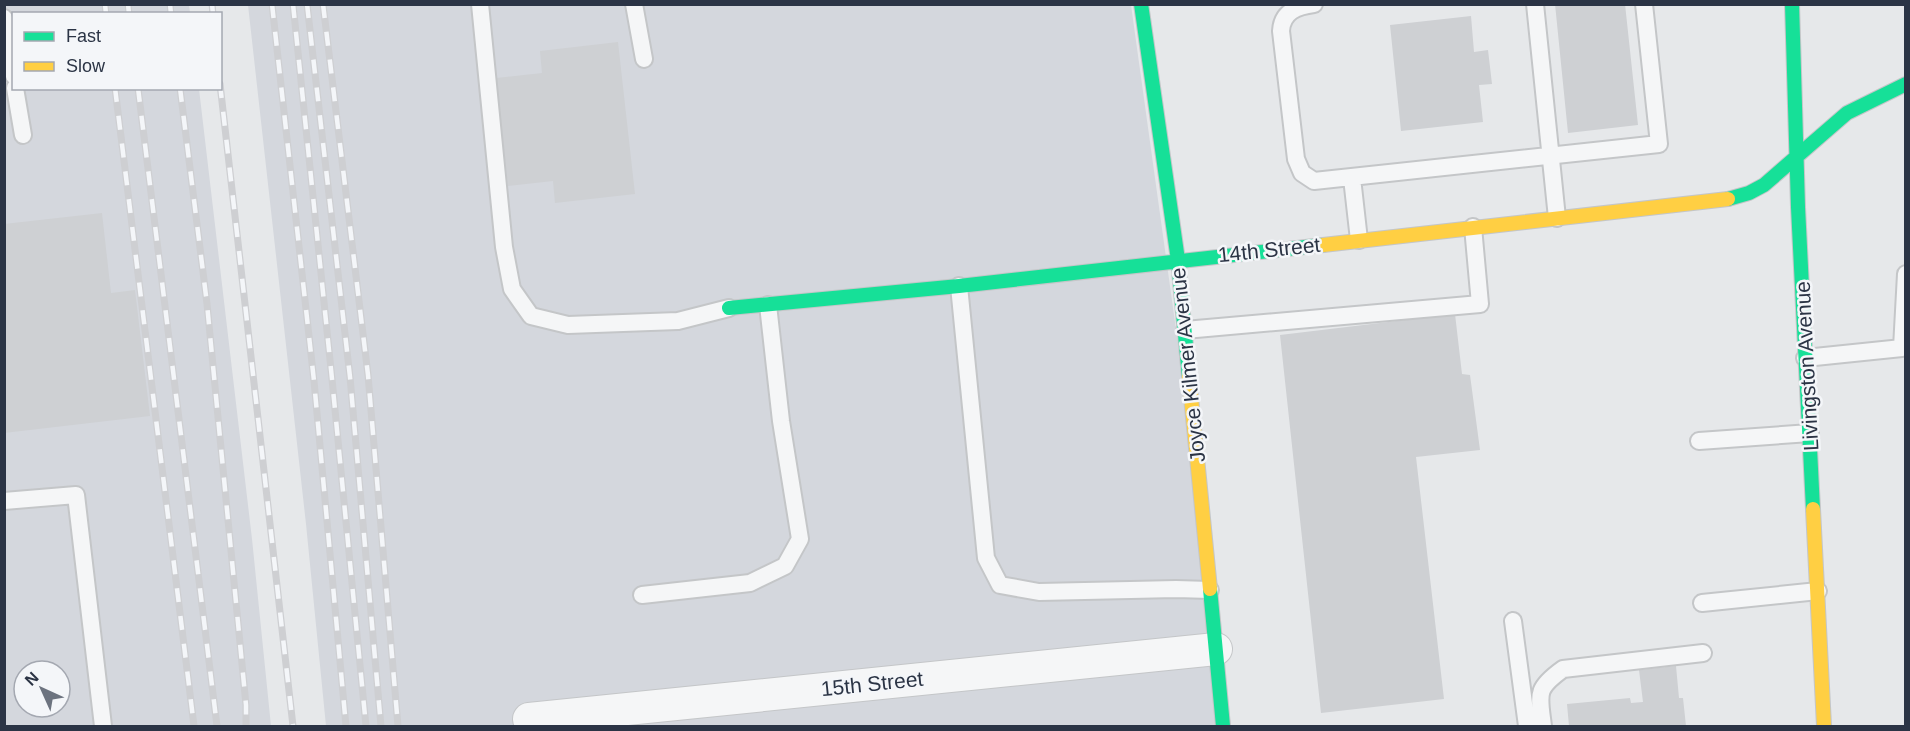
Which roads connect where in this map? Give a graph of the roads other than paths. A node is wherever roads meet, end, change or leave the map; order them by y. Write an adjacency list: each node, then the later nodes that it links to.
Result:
1 (480, 4): 24 (lane)
2 (634, 4): 9 (lane)
3 (1141, 4): 20 (street, Joyce Kilmer Avenue)
4 (1314, 4): 16 (lane)
5 (1535, 4): 14 (lane)
6 (1644, 4): 14 (lane)
7 (1792, 4): 15 (street, Livingston Avenue)
8 (4, 18): 10 (lane)
9 (644, 59)
10 (12, 64)
11 (1905, 84): 15 (street, 14th Street)
12 (15, 90): 13 (lane)
13 (23, 135)
14 (1550, 156): 16 (lane); 17 (lane)
15 (1796, 157): 17 (street, 14th Street); 26 (street, Livingston Avenue)
16 (1352, 178): 19 (lane)
17 (1557, 218): 18 (street, 14th Street)
18 (1473, 227): 19 (street, 14th Street); 25 (lane)
19 (1359, 240): 20 (street, 14th Street)
20 (1178, 260): 22 (street, 14th Street); 25 (street, Joyce Kilmer Avenue)
21 (1905, 274): 26 (lane)
22 (959, 286): 23 (street, 14th Street); 30 (lane)
23 (768, 305): 24 (street, 14th Street); 32 (lane)
24 (729, 308)
25 (1185, 330): 30 (street, Joyce Kilmer Avenue)
26 (1805, 358): 27 (street, Livingston Avenue)
27 (1810, 433): 28 (lane); 31 (street, Livingston Avenue)
28 (1699, 441)
29 (4, 501): 38 (lane)
30 (1210, 590): 35 (street, Joyce Kilmer Avenue)
31 (1818, 591): 33 (lane); 42 (street, Livingston Avenue)
32 (642, 595)
33 (1702, 603)
34 (1513, 621): 40 (lane)
35 (1216, 649): 37 (street, 15th Street); 39 (street, Joyce Kilmer Avenue)
36 (1703, 653): 41 (lane)
37 (529, 719)
38 (103, 726)
39 (1223, 726)
40 (1527, 726)
41 (1543, 726)
42 (1824, 726)

